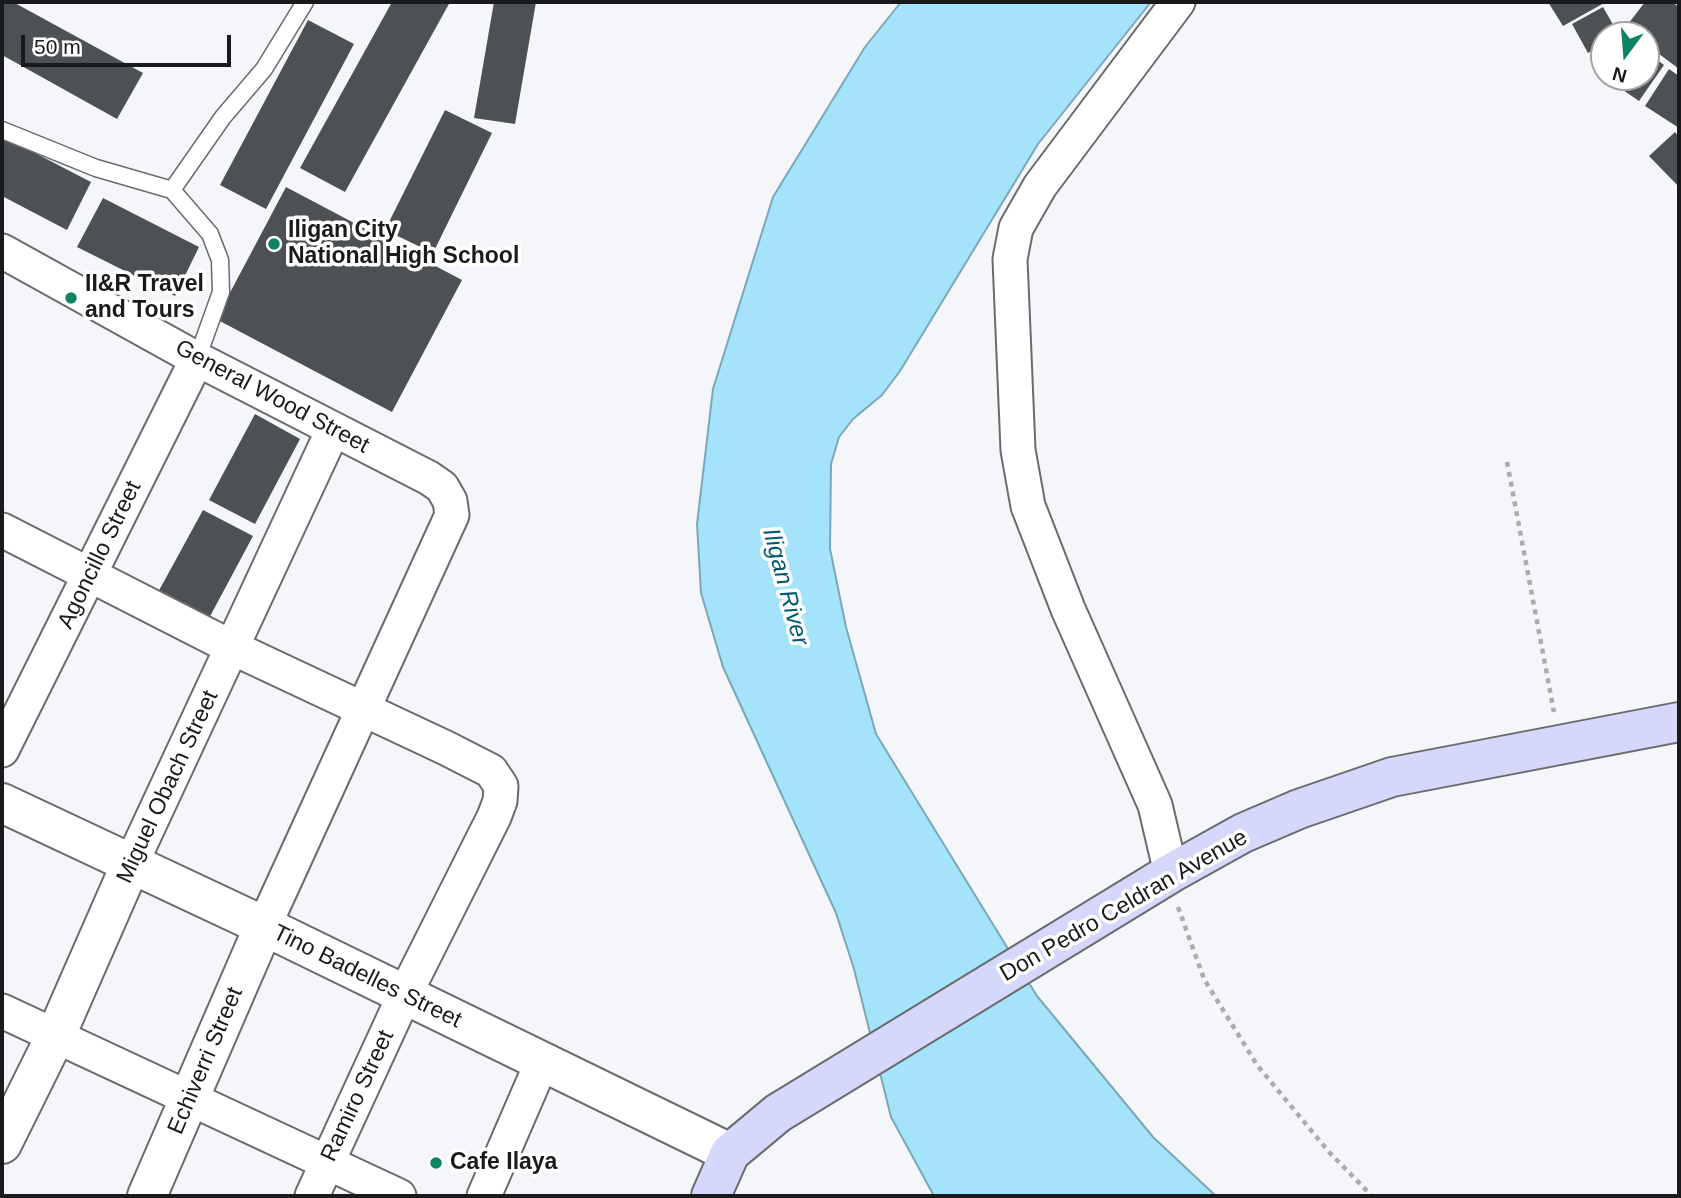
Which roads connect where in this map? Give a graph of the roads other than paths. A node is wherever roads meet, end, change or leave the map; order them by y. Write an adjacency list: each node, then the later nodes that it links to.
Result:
1 (305, 2): 4 (lane)
2 (1178, 2): 16 (street)
3 (2, 130): 4 (lane)
4 (172, 190): 6 (lane)
5 (2, 251): 6 (street, General Wood Street)
6 (197, 359): 7 (street, General Wood Street); 9 (street, Agoncillo Street)
7 (333, 430): 10 (street, Miguel Obach Street); 11 (street, General Wood Street)
8 (2, 530): 9 (street, Ramiro Street)
9 (90, 576): 10 (street, Ramiro Street); 13 (street, Agoncillo Street)
10 (233, 648): 11 (street, Ramiro Street); 15 (street, Miguel Obach Street)
11 (364, 707): 17 (street); 18 (street, Ramiro Street)
12 (1679, 722): 16 (main road, Don Pedro Celdran Avenue)
13 (2, 750)
14 (2, 803): 15 (street, Tino Badelles Street)
15 (131, 864): 17 (street, Tino Badelles Street); 20 (street, Miguel Obach Street)
16 (1156, 883): 24 (main road, Don Pedro Celdran Avenue)
17 (264, 926): 18 (street, Tino Badelles Street); 22 (street, Echiverri Street)
18 (404, 996): 21 (street, Tino Badelles Street); 25 (street, Ramiro Street)
19 (2, 1011): 20 (street)
20 (56, 1035): 22 (street); 23 (street, Miguel Obach Street)
21 (542, 1062): 24 (street, Tino Badelles Street); 29 (street)
22 (191, 1097): 25 (street); 26 (street, Echiverri Street)
23 (2, 1144)
24 (730, 1153): 30 (main road)
25 (328, 1161): 27 (street, Ramiro Street); 28 (street)
26 (147, 1196)
27 (312, 1196)
28 (399, 1196)
29 (484, 1196)
30 (711, 1196)

